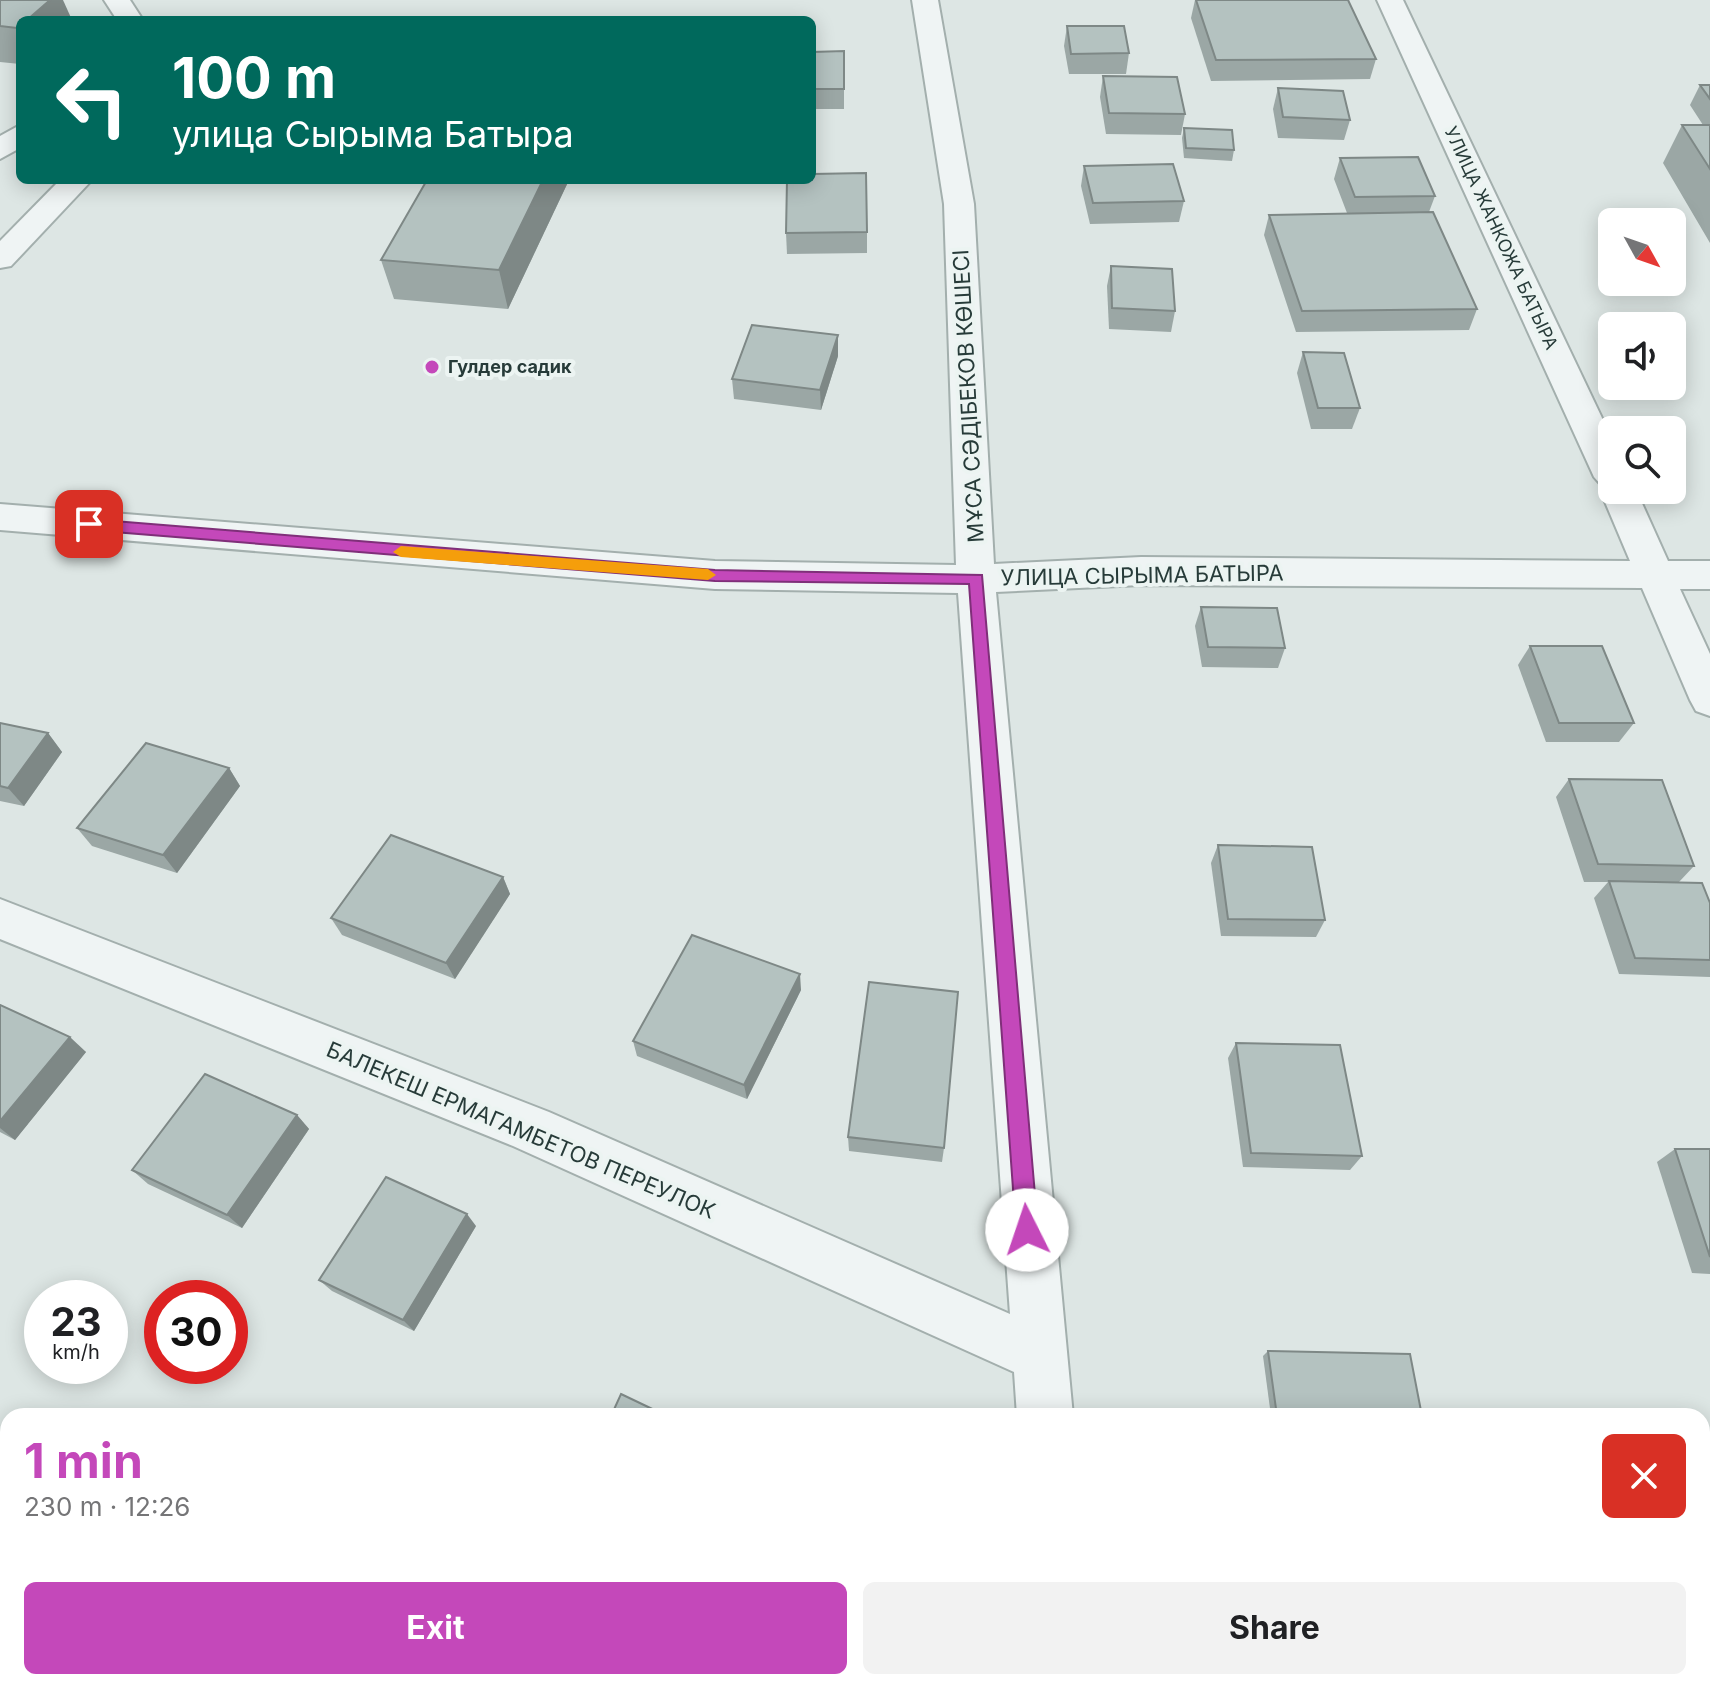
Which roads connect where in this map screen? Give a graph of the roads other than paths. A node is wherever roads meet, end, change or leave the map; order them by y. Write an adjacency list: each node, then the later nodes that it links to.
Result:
1 (925, 0): 10 (street, МҰСА СӘДІБЕКОВ КӨШЕСІ)
2 (1390, 0): 5 (street, УЛИЦА ЖАНКОЖА БАТЫРА)
3 (73, 184): 4 (street)
4 (0, 259)
5 (1598, 447)
6 (1625, 504): 8 (street)
7 (0, 517): 10 (street, УЛИЦА СЫРЫМА БАТЫРА)
8 (1658, 575): 9 (street, УЛИЦА СЫРЫМА БАТЫРА); 10 (street, УЛИЦА СЫРЫМА БАТЫРА); 11 (street)
9 (1710, 575)
10 (976, 579): 13 (street, МҰСА СӘДІБЕКОВ КӨШЕСІ)
11 (1710, 700)
12 (0, 919): 13 (street, БАЛЕКЕШ ЕРМАГАМБЕТОВ ПЕРЕУЛОК)
13 (1037, 1354): 14 (street, МҰСА СӘДІБЕКОВ КӨШЕСІ)
14 (1044, 1408)

